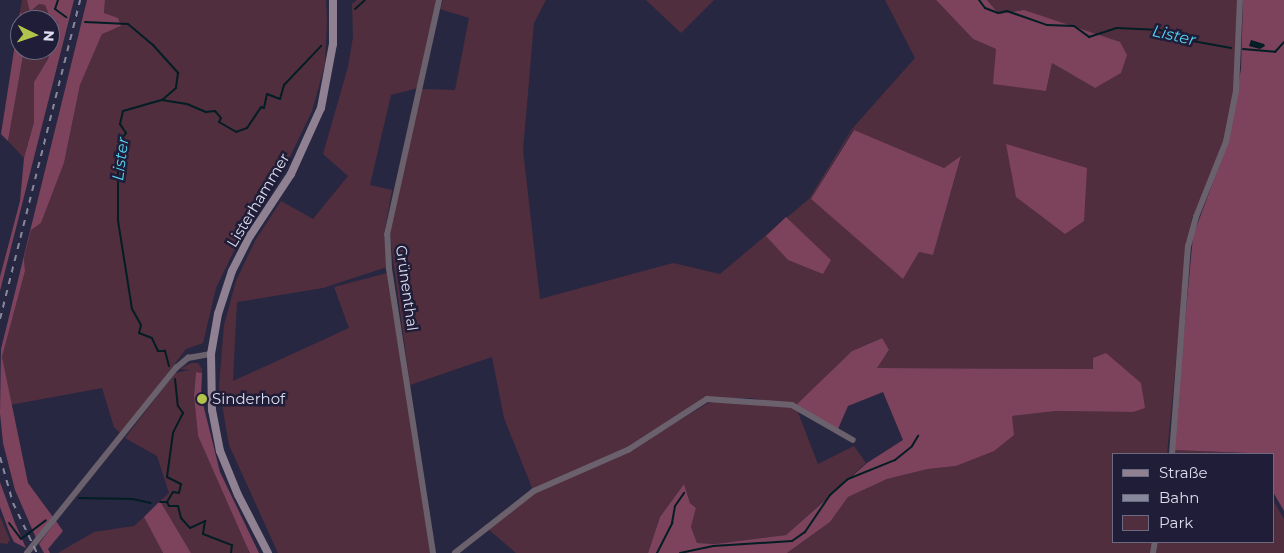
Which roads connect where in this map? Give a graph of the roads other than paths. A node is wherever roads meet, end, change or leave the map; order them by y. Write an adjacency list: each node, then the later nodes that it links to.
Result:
1 (333, 0): 4 (main road, Listerhammer)
2 (439, 0): 9 (street, Grünenthal)
3 (1240, 0): 6 (street)
4 (211, 354): 7 (street); 8 (main road, Listerhammer)
5 (853, 440): 10 (street)
6 (1172, 453)
7 (27, 553)
8 (268, 553)
9 (433, 553)
10 (455, 553)

